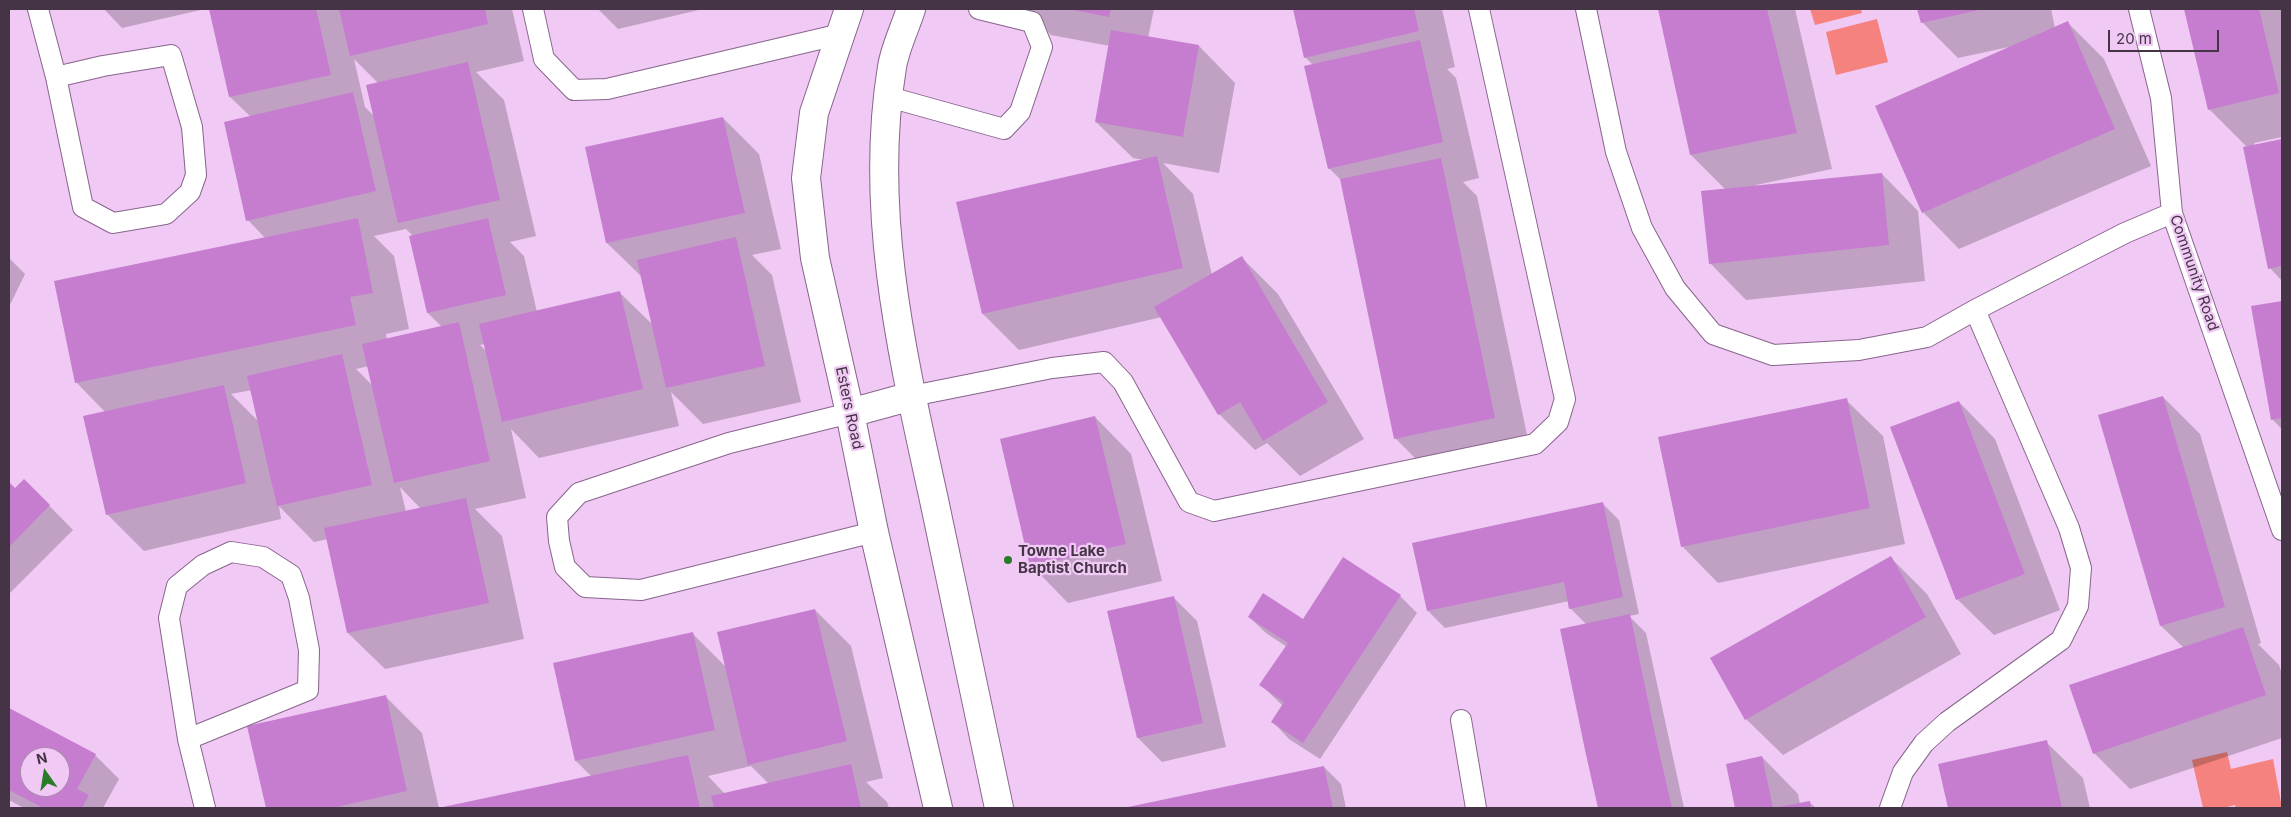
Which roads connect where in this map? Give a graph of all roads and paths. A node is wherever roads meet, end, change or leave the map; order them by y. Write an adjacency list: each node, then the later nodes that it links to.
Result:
1 (38, 9): 9 (lane)
2 (533, 9): 8 (lane)
3 (911, 9): 10 (main road)
4 (979, 9): 10 (lane)
5 (1479, 9): 13 (lane)
6 (1586, 9): 12 (lane)
7 (2139, 9): 11 (lane, Community Road)
8 (845, 21): 14 (main road, Esters Road)
9 (56, 77): 9 (lane)
10 (889, 96): 13 (main road)
11 (2172, 213): 12 (lane); 15 (lane, Community Road)
12 (1975, 310): 24 (lane)
13 (912, 396): 14 (main road); 22 (main road)
14 (850, 413): 17 (main road, Esters Road); 17 (lane)
15 (2275, 487): 16 (lane, Community Road)
16 (2282, 530)
17 (874, 532): 21 (main road, Esters Road)
18 (1461, 720): 23 (lane)
19 (188, 739): 19 (lane); 20 (lane)
20 (205, 808)
21 (938, 808)
22 (999, 808)
23 (1476, 808)
24 (1890, 808)

